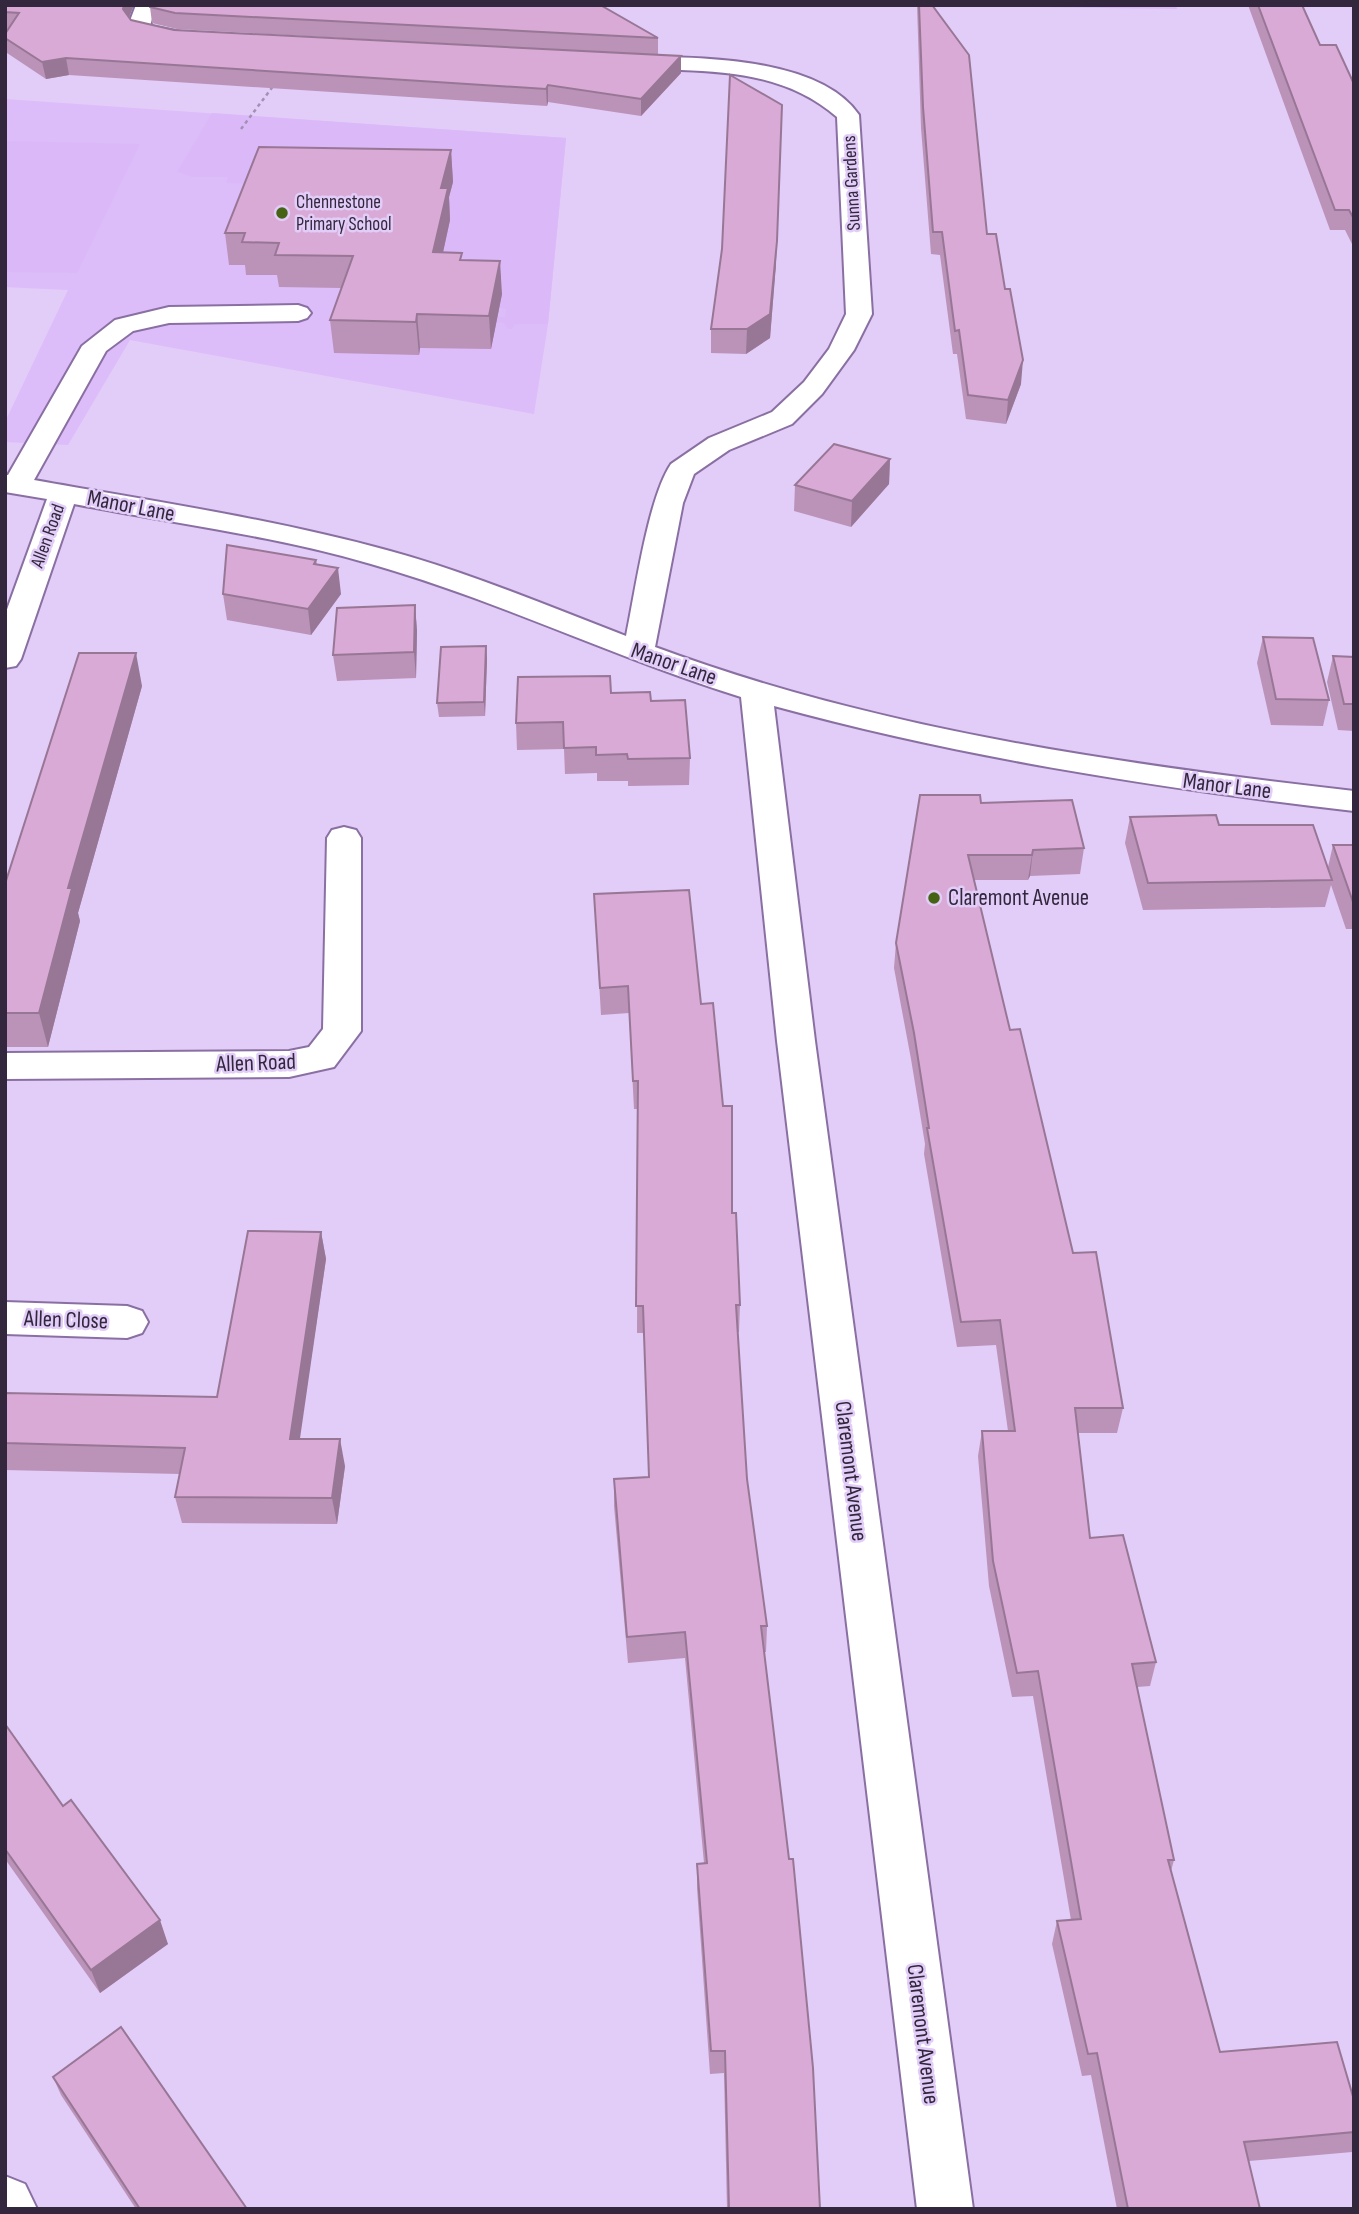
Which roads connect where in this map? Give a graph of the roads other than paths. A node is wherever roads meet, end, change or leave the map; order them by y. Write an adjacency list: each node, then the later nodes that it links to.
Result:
1 (146, 5): 2 (street)
2 (202, 39)
3 (604, 61): 8 (street, Sunna Gardens)
4 (298, 313): 5 (street)
5 (11, 484): 6 (street, Manor Lane)
6 (64, 493): 7 (street, Allen Road); 8 (street, Manor Lane)
7 (11, 625): 9 (street, Allen Road)
8 (638, 652): 10 (street, Manor Lane)
9 (5, 659)
10 (756, 692): 11 (street, Manor Lane); 18 (street, Claremont Avenue)
11 (1354, 801)
12 (344, 838): 13 (street, Allen Road)
13 (5, 1066)
14 (5, 1318): 15 (street, Allen Close)
15 (127, 1322)
16 (5, 2204): 17 (street)
17 (9, 2209)
18 (945, 2209)

